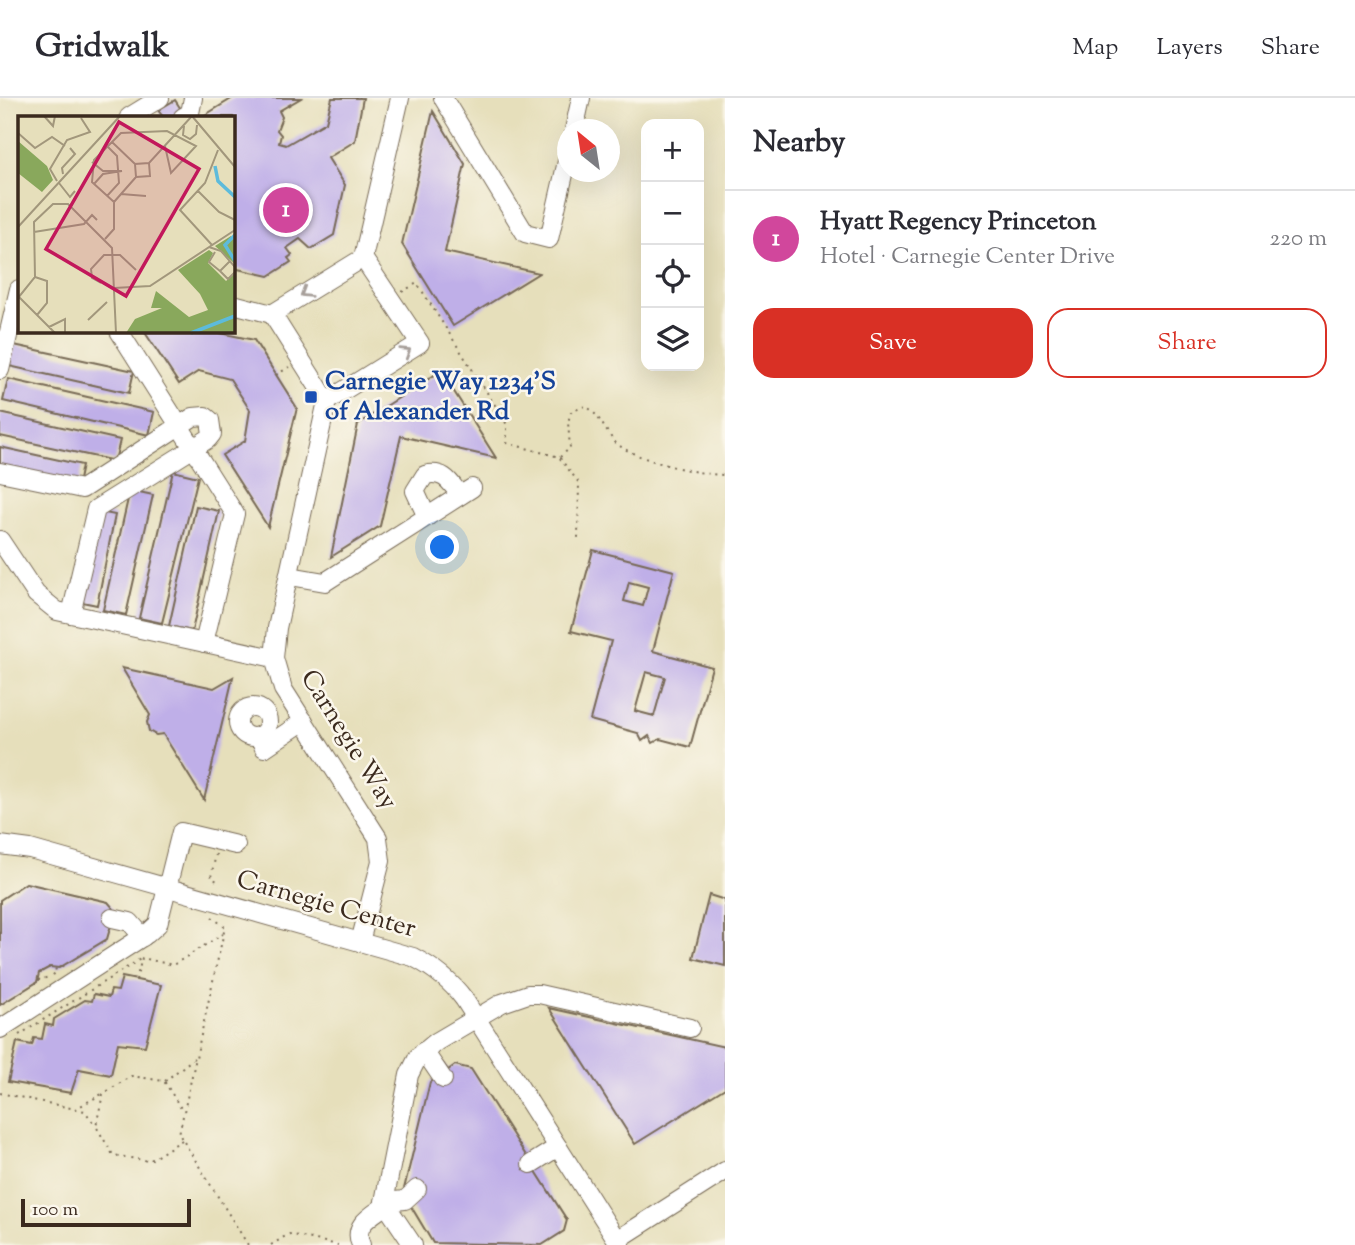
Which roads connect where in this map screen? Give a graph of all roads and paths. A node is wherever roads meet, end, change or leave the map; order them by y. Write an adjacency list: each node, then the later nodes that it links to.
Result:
1 (160, 98): 6 (street)
2 (193, 98): 7 (street)
3 (400, 98): 10 (street)
4 (443, 98): 9 (street)
5 (581, 98): 8 (street)
6 (131, 116)
7 (186, 116)
8 (576, 119)
9 (562, 182)
10 (363, 258): 11 (street); 14 (street, one-way to 14)
11 (391, 299): 19 (street, one-way to 11); 22 (path)
12 (18, 301): 17 (street)
13 (234, 304): 14 (street)
14 (272, 314): 19 (street)
15 (120, 332): 20 (street)
16 (296, 362): 18 (path)
17 (0, 370)
18 (276, 375)
19 (327, 401): 28 (street, Carnegie Way)
20 (180, 426): 21 (street); 21 (street); 23 (street)
21 (194, 449): 29 (street); 30 (street)
22 (559, 457): 24 (path); 26 (path)
23 (0, 472)
24 (725, 475)
25 (427, 517): 25 (street); 28 (street)
26 (578, 538)
27 (0, 540): 29 (street)
28 (290, 576): 31 (street, Carnegie Way)
29 (71, 614): 30 (street)
30 (204, 643): 31 (street)
31 (274, 658): 32 (street, Carnegie Way)
32 (304, 721): 33 (street); 43 (street, Carnegie Way)
33 (259, 736)
34 (0, 845): 38 (street, Carnegie Center)
35 (236, 845): 38 (street)
36 (217, 849): 37 (path)
37 (220, 883)
38 (168, 887): 42 (street); 43 (street, Carnegie Center)
39 (112, 918): 42 (street)
40 (212, 918): 41 (path)
41 (223, 933): 44 (path); 56 (path)
42 (143, 937): 54 (street)
43 (360, 942): 52 (street, Carnegie Center)
44 (142, 958): 49 (path); 50 (path)
45 (48, 967): 46 (path)
46 (57, 970)
47 (41, 972): 48 (path)
48 (50, 977)
49 (136, 980)
50 (67, 1005): 51 (path); 54 (path)
51 (70, 1009)
52 (477, 1019): 53 (street); 55 (street); 65 (street, Carnegie Center)
53 (690, 1028)
54 (7, 1033)
55 (425, 1051): 57 (street); 69 (street)
56 (195, 1057): 58 (path); 62 (path)
57 (443, 1079)
58 (164, 1081): 60 (path); 62 (path)
59 (0, 1093): 61 (path)
60 (103, 1094): 61 (path); 63 (path)
61 (75, 1109): 63 (path)
62 (183, 1111): 64 (path)
63 (96, 1126): 64 (path)
64 (181, 1140): 72 (path)
65 (558, 1147): 66 (street); 71 (street, Carnegie Center)
66 (531, 1164)
67 (725, 1171): 71 (street)
68 (417, 1189): 69 (street)
69 (385, 1204): 70 (street); 75 (street)
70 (406, 1242)
71 (618, 1243)
72 (248, 1245)
73 (271, 1245): 74 (path)
74 (338, 1245)
75 (361, 1245)

